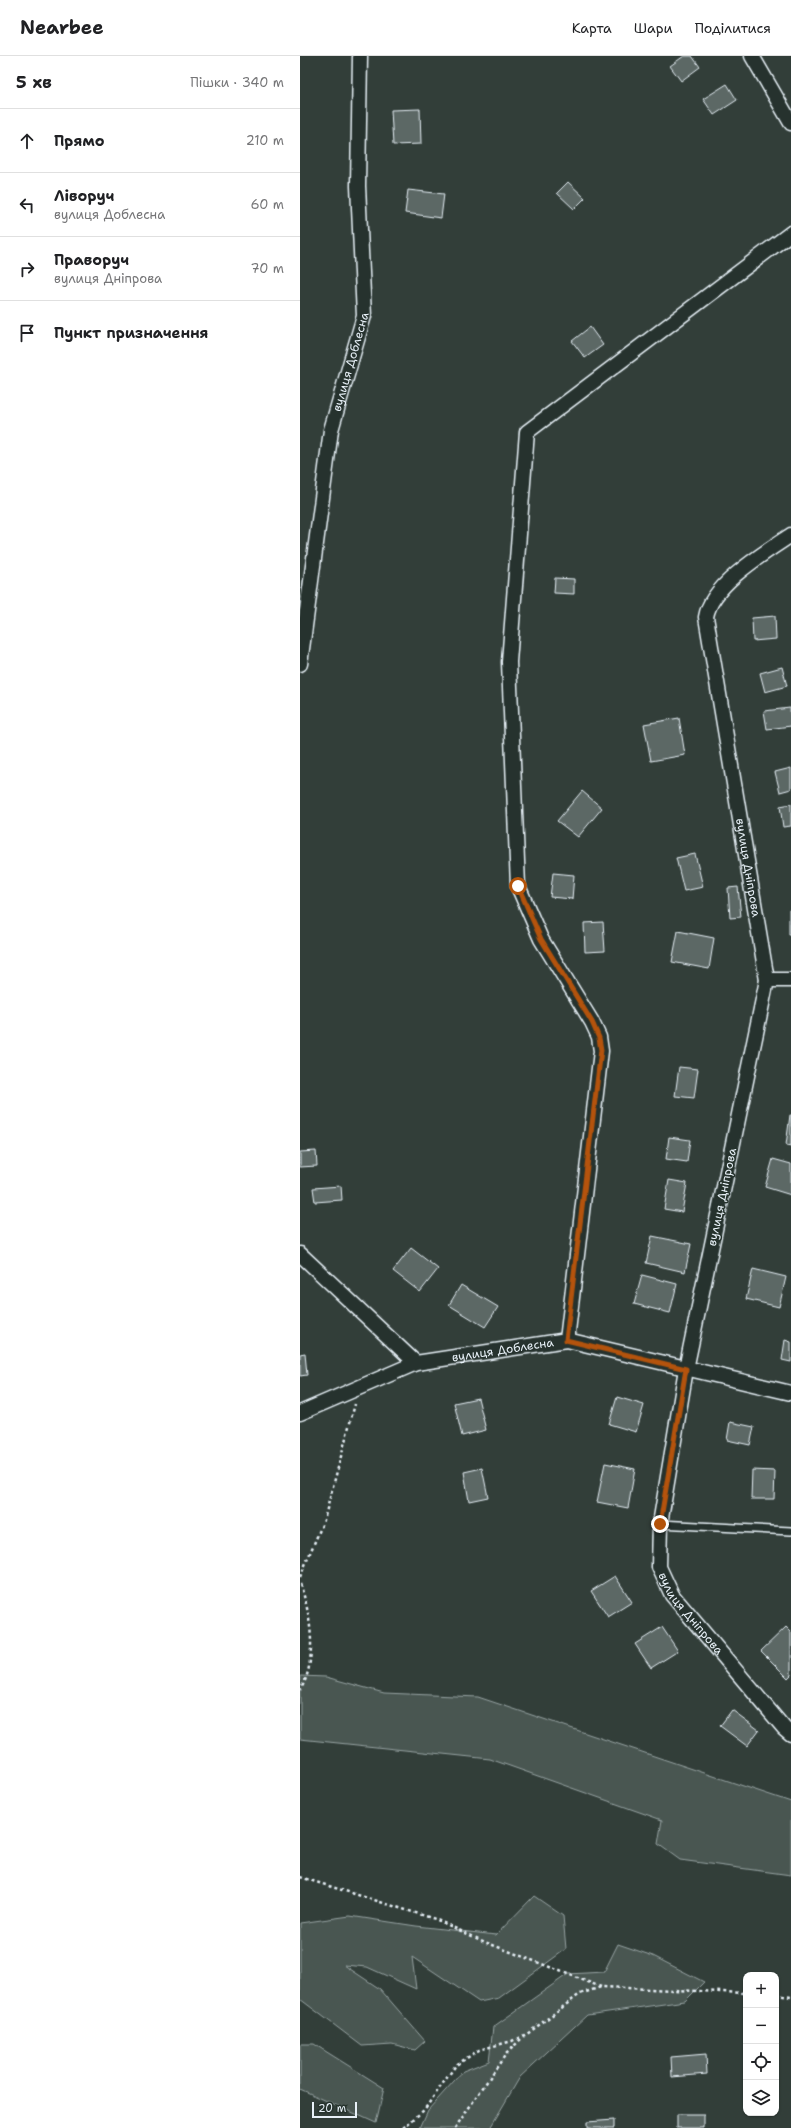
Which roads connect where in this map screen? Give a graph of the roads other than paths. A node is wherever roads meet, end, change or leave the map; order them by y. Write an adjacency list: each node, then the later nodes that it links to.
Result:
1 (360, 56): 6 (street, вулиця Доблесна)
2 (752, 56): 3 (street)
3 (791, 123)
4 (791, 233): 10 (street)
5 (791, 535): 7 (street, вулиця Дніпрова)
6 (300, 664)
7 (767, 980): 8 (street); 12 (street, вулиця Дніпрова)
8 (791, 980)
9 (300, 1254): 11 (street)
10 (566, 1340): 11 (street, вулиця Доблесна); 12 (street, вулиця Доблесна)
11 (416, 1363): 14 (street, вулиця Доблесна)
12 (686, 1369): 13 (street, вулиця Доблесна); 15 (street, вулиця Дніпрова)
13 (791, 1393)
14 (300, 1413)
15 (660, 1524): 16 (lane); 17 (street, вулиця Дніпрова)
16 (791, 1530)
17 (791, 1734)

